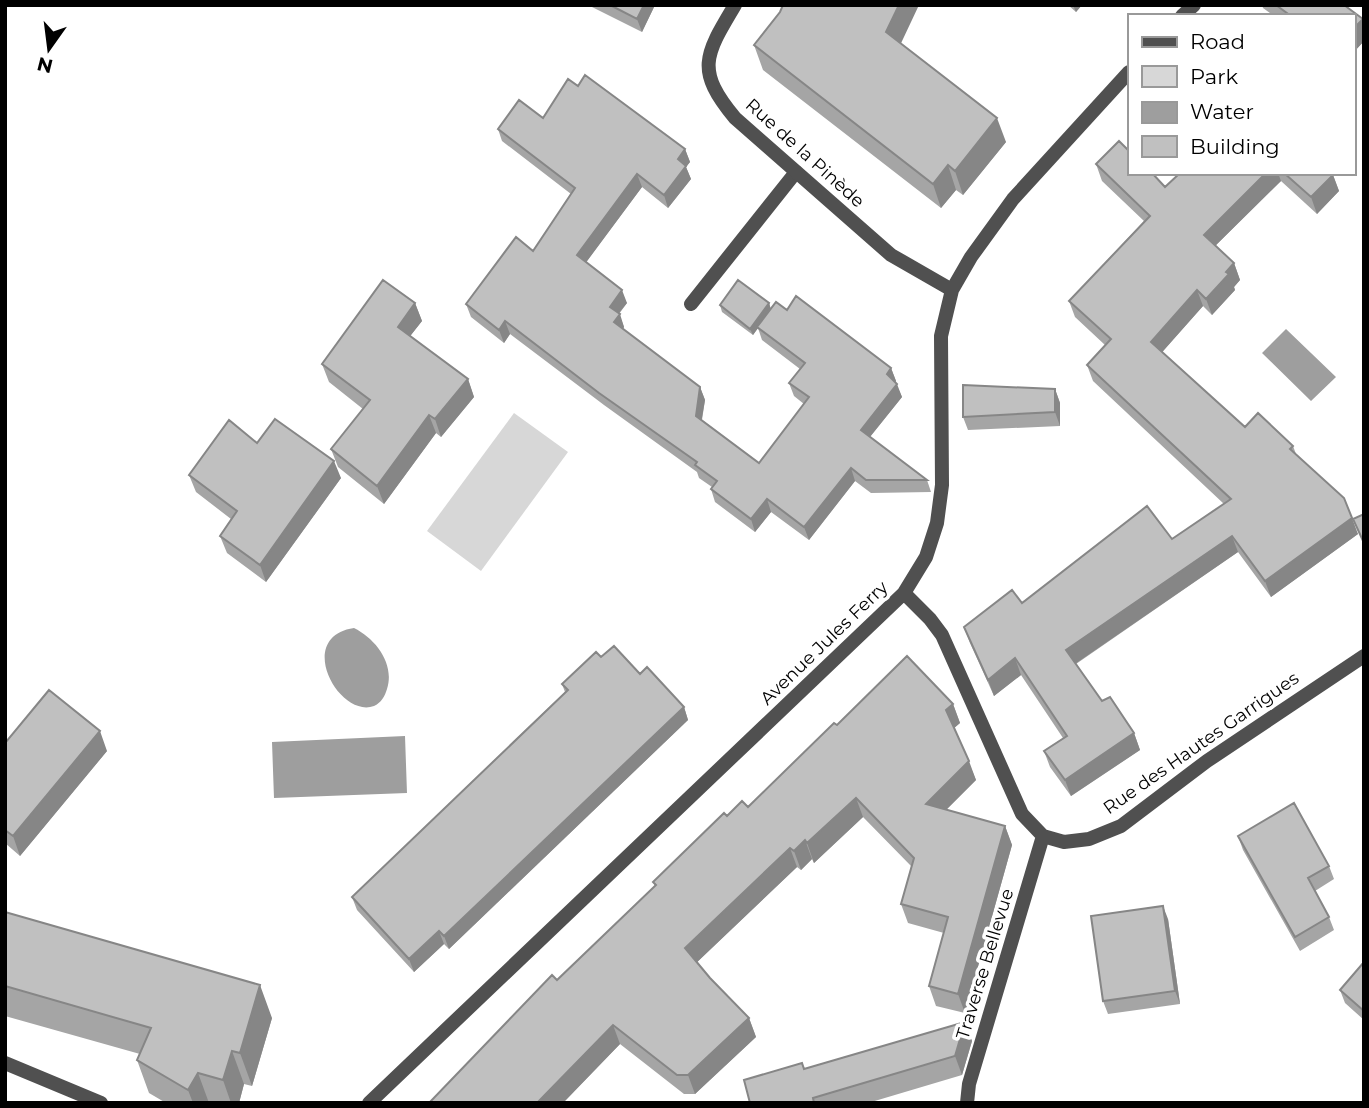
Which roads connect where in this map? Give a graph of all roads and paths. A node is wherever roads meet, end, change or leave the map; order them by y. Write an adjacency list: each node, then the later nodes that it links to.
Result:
1 (736, 5): 3 (street, Rue de la Pinède)
2 (1128, 73): 4 (street, Avenue Jules Ferry)
3 (796, 172): 4 (street, Rue de la Pinède); 5 (street)
4 (952, 290): 6 (street, Avenue Jules Ferry)
5 (691, 304)
6 (904, 593): 8 (street); 11 (street, Avenue Jules Ferry)
7 (1364, 656): 8 (street, Rue des Hautes Garrigues)
8 (1043, 836): 12 (street, Traverse Bellevue)
9 (5, 1063): 10 (street)
10 (101, 1103)
11 (369, 1103)
12 (967, 1103)

